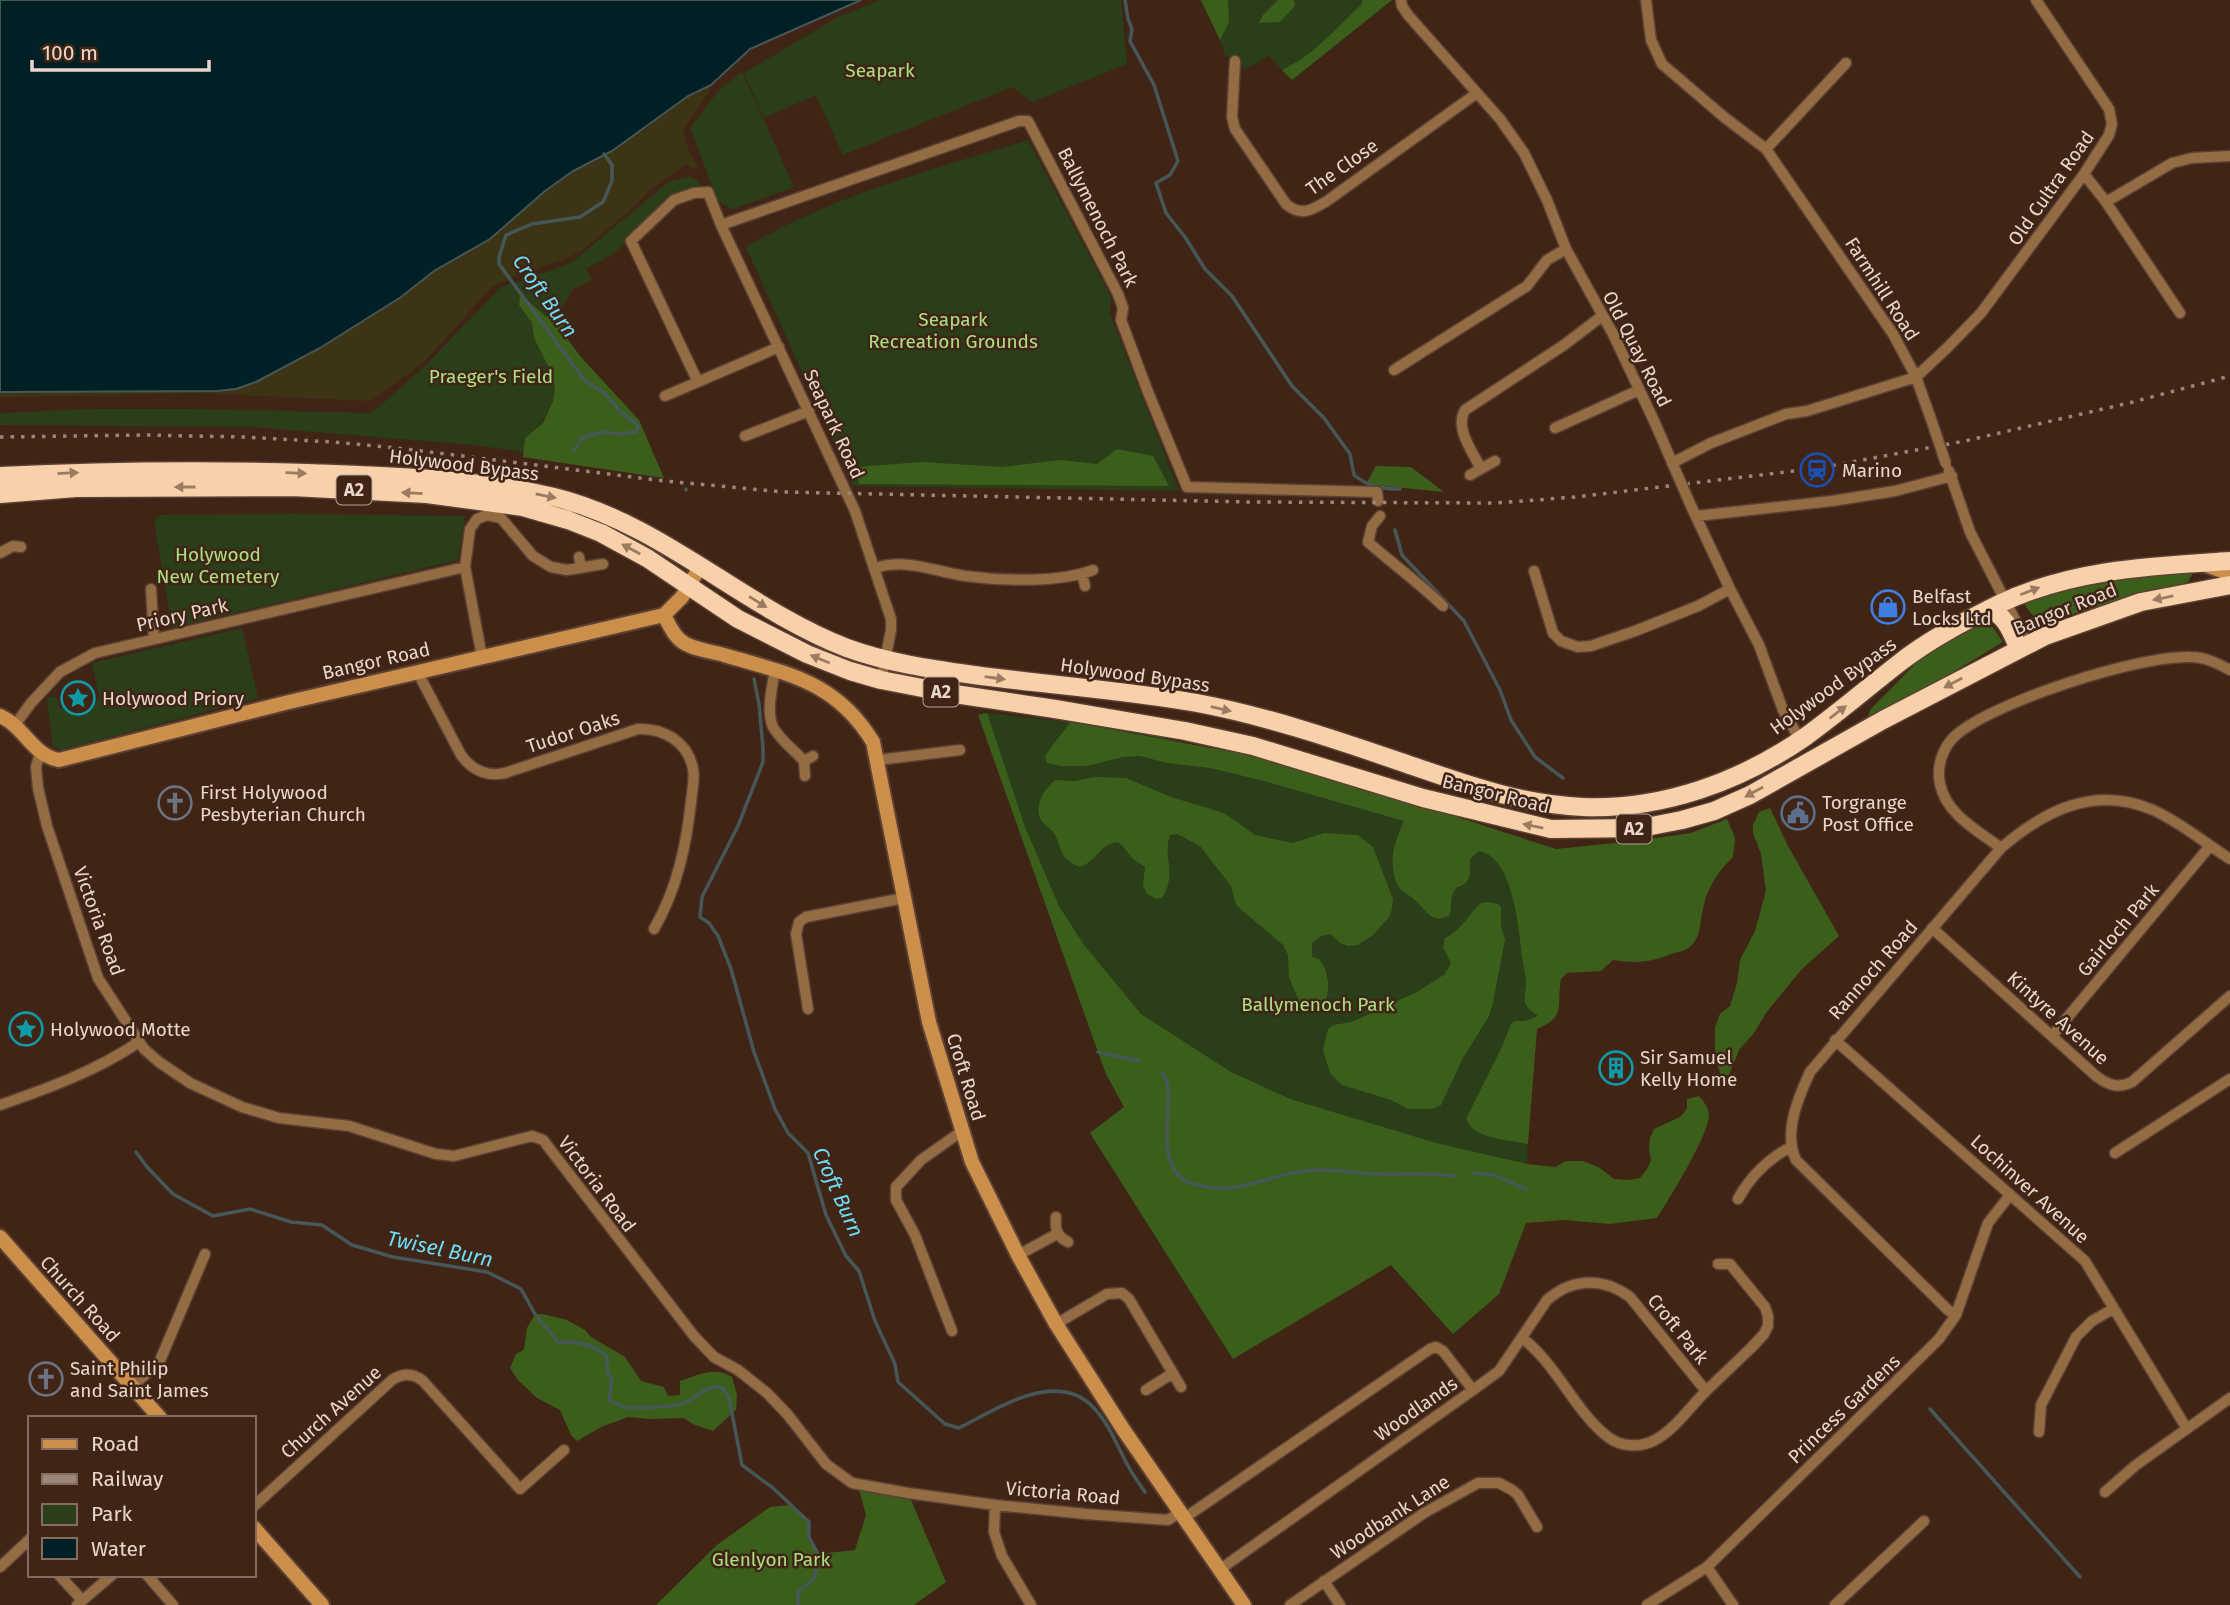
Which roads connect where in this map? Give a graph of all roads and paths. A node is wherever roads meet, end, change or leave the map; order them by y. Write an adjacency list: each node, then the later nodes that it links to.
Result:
1 (1401, 0): 6 (street, Old Quay Road)
2 (1646, 0): 7 (street, Farmhill Road)
3 (2036, 0): 9 (street, Old Cultra Road)
4 (1235, 61): 6 (street, The Close)
5 (1846, 63): 7 (street)
6 (1477, 93): 12 (street, Old Quay Road)
7 (1766, 149): 17 (street, Farmhill Road)
8 (2230, 156): 10 (street)
9 (2084, 174): 10 (street); 17 (street, Old Cultra Road)
10 (2106, 202): 13 (street)
11 (721, 225): 15 (street, Seapark Road); 18 (street, Seapark Road); 31 (street, Ballymenoch Park)
12 (1566, 249): 14 (street, Old Quay Road); 16 (street)
13 (2180, 313)
14 (1602, 317): 19 (street, Old Quay Road); 26 (street)
15 (779, 347): 18 (street); 21 (street, Seapark Road)
16 (1394, 370)
17 (1916, 377): 25 (street); 29 (street, Farmhill Road, bridge)
18 (698, 382): 20 (street)
19 (1639, 390): 22 (street); 25 (street, Old Quay Road)
20 (666, 396)
21 (809, 411): 23 (street); 43 (street, Seapark Road)
22 (1555, 428)
23 (745, 436)
24 (1495, 461): 26 (street)
25 (1672, 463): 33 (street, Old Quay Road, bridge)
26 (1481, 469): 27 (street)
27 (1470, 475)
28 (0, 476): 41 (highway, Holywood Bypass / A2, one-way to 41)
29 (1951, 476): 33 (street); 53 (street, Farmhill Road)
30 (0, 494): 49 (highway, Holywood Bypass / A2, one-way to 30)
31 (1378, 502)
32 (1380, 516): 54 (street)
33 (1696, 516): 52 (street, Old Quay Road)
34 (21, 548): 35 (street)
35 (0, 553)
36 (579, 557): 42 (street)
37 (2230, 561): 38 (highway, Holywood Bypass / A2)
38 (2198, 563): 47 (street); 53 (highway, Holywood Bypass / A2, one-way to 38)
39 (603, 564): 42 (street)
40 (465, 567): 42 (street); 56 (street, Priory Park); 58 (street)
41 (700, 567): 49 (street); 59 (highway, Holywood Bypass / A2, one-way to 59)
42 (581, 568)
43 (875, 568): 46 (street); 59 (street, Seapark Road)
44 (1093, 570): 46 (street)
45 (1534, 571): 52 (street)
46 (1082, 574): 50 (street)
47 (2230, 574)
48 (2230, 585): 57 (highway, Bangor Road / A2, one-way to 57)
49 (688, 586): 55 (street); 63 (highway, Holywood Bypass / A2, one-way to 49)
50 (1085, 586)
51 (150, 589): 56 (street)
52 (1730, 589): 66 (street, Old Quay Road)
53 (1997, 605): 57 (highway); 66 (highway, Holywood Bypass / A2, one-way to 53)
54 (1443, 606)
55 (664, 615): 58 (street, Bangor Road); 61 (street, Croft Road)
56 (154, 639): 65 (street, Priory Park)
57 (2023, 647): 72 (highway, Bangor Road / A2, one-way to 72)
58 (482, 657): 62 (street, Bangor Road)
59 (886, 660): 63 (street, Seapark Road); 71 (highway, Holywood Bypass / A2, one-way to 71)
60 (2230, 670): 74 (street)
61 (775, 671): 69 (street, Croft Road); 70 (street)
62 (418, 673): 68 (street, Bangor Road); 78 (street, Tudor Oaks)
63 (881, 680): 72 (highway, Bangor Road / A2, one-way to 63)
64 (0, 716): 65 (street)
65 (15, 725): 68 (street)
66 (1800, 740): 71 (highway, Holywood Bypass / A2)
67 (960, 750): 69 (street)
68 (40, 753): 83 (street, Victoria Road)
69 (878, 760): 76 (street, Croft Road)
70 (804, 776)
71 (1587, 807): 72 (highway)
72 (1587, 830)
73 (2210, 846): 74 (street, Rannoch Road); 75 (street, Rannoch Road); 81 (street, Gairloch Park)
74 (2001, 848): 77 (street, Rannoch Road)
75 (2230, 859)
76 (904, 898): 80 (street); 86 (street, Croft Road)
77 (1932, 928): 81 (street, Kintyre Avenue); 82 (street, Rannoch Road)
78 (654, 929)
79 (2230, 996): 81 (street, Kintyre Avenue)
80 (808, 1009)
81 (2052, 1036)
82 (1835, 1040): 87 (street, Rannoch Road); 89 (street, Lochinver Avenue)
83 (139, 1042): 85 (street); 116 (street, Victoria Road)
84 (2230, 1079): 88 (street)
85 (0, 1105)
86 (962, 1131): 96 (street, Croft Road); 101 (street)
87 (1791, 1147): 90 (street); 99 (street)
88 (2115, 1153)
89 (2010, 1195): 98 (street, Lochinver Avenue); 99 (street, Princess Gardens)
90 (1738, 1199)
91 (1056, 1217): 92 (street)
92 (1057, 1234): 94 (street); 96 (street)
93 (0, 1237): 104 (street, Church Road)
94 (1068, 1241)
95 (205, 1254): 104 (street)
96 (1018, 1255): 100 (street, Croft Road)
97 (1718, 1264): 108 (street)
98 (2113, 1309): 111 (street, Lochinver Avenue); 112 (street)
99 (1956, 1315): 123 (street, Princess Gardens)
100 (1056, 1324): 103 (street); 117 (street, Croft Road)
101 (952, 1331)
102 (1522, 1338): 106 (street, Croft Park); 108 (street, Croft Park); 108 (street, Croft Park)
103 (1173, 1373): 105 (street); 107 (street)
104 (132, 1386): 110 (street, Church Road)
105 (1181, 1387)
106 (1474, 1390): 117 (street, Woodlands); 124 (street, Woodlands)
107 (1146, 1391)
108 (1706, 1391)
109 (2230, 1398): 111 (street)
110 (158, 1416)
111 (2187, 1429): 114 (street)
112 (2039, 1432)
113 (564, 1450): 115 (street, Church Avenue)
114 (2105, 1492)
115 (256, 1504)
116 (995, 1505): 117 (street, Victoria Road); 132 (street)
117 (1181, 1516): 124 (street, Croft Road)
118 (1924, 1521): 138 (street)
119 (1537, 1527): 128 (street, Woodbank Lane)
120 (256, 1530): 131 (street)
121 (28, 1543): 122 (street)
122 (0, 1567)
123 (1707, 1567): 136 (street, Princess Gardens); 137 (street)
124 (1219, 1570): 133 (street, Croft Road)
125 (60, 1577): 129 (street)
126 (110, 1577): 129 (street)
127 (149, 1577): 130 (street)
128 (1324, 1581): 134 (street, Woodbank Lane); 135 (street)
129 (80, 1603)
130 (173, 1605)
131 (322, 1605)
132 (1031, 1605)
133 (1244, 1605)
134 (1290, 1605)
135 (1340, 1605)
136 (1647, 1605)
137 (1733, 1605)
138 (1835, 1605)

